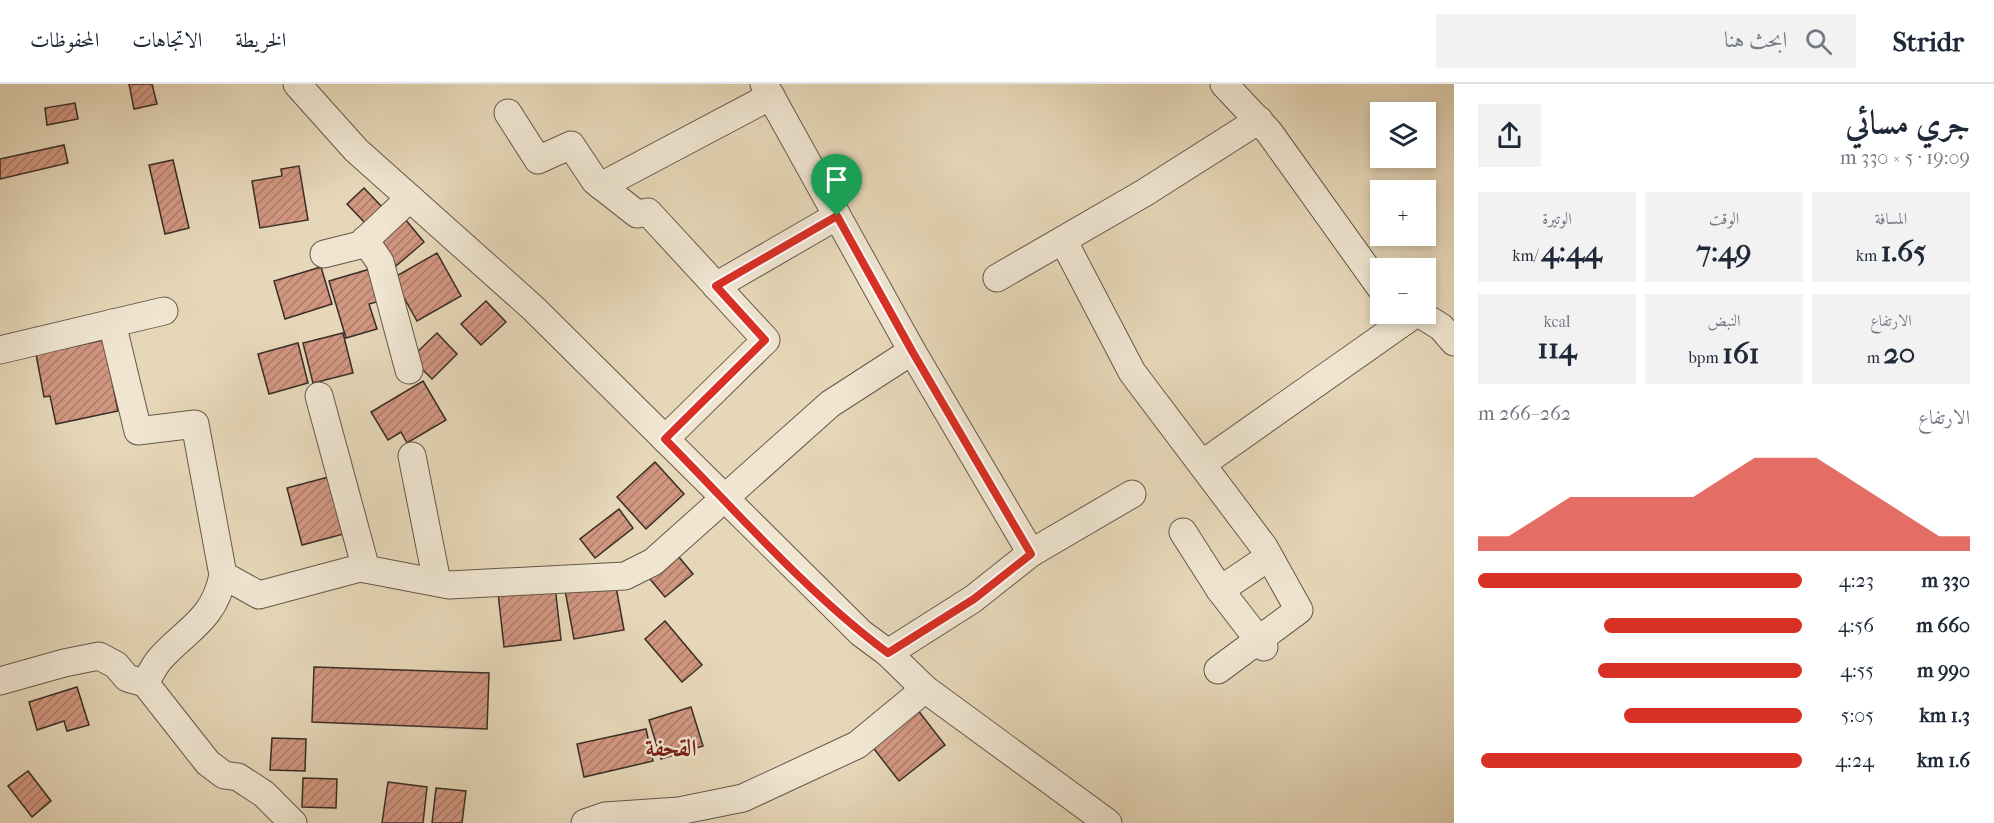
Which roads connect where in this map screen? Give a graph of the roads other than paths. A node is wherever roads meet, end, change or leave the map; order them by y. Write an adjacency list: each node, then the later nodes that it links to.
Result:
1 (297, 84): 7 (street)
2 (1224, 84): 5 (street)
3 (767, 88): 6 (street); 8 (street)
4 (508, 113): 6 (street)
5 (1258, 120): 10 (street); 12 (street)
6 (601, 186): 14 (street)
7 (410, 198): 9 (street); 24 (street)
8 (837, 216): 14 (street); 21 (street)
9 (365, 240): 11 (street); 22 (street)
10 (1063, 240): 13 (street); 26 (street)
11 (324, 255)
12 (1370, 272)
13 (998, 278)
14 (716, 286): 24 (street)
15 (164, 311): 16 (street)
16 (112, 323): 20 (street); 33 (street)
17 (1401, 324): 26 (street)
18 (1436, 324): 19 (street)
19 (1454, 342)
20 (0, 350)
21 (912, 351): 28 (street); 30 (street)
22 (409, 370)
23 (319, 396): 32 (street)
24 (665, 439): 28 (street)
25 (412, 456): 34 (street)
26 (1202, 464): 31 (street)
27 (1132, 494): 30 (street)
28 (723, 498): 34 (street); 37 (street)
29 (1183, 532): 35 (street)
30 (1031, 554): 37 (street)
31 (1269, 557): 35 (street); 36 (street)
32 (366, 569): 33 (street); 34 (street)
33 (223, 574): 40 (street)
34 (437, 582)
35 (1220, 590): 36 (street)
36 (1261, 643): 38 (street)
37 (888, 653): 41 (street)
38 (1218, 670)
39 (0, 681): 40 (street)
40 (145, 683): 42 (street)
41 (925, 689): 43 (street); 44 (street)
42 (293, 823)
43 (585, 823)
44 (1108, 823)

